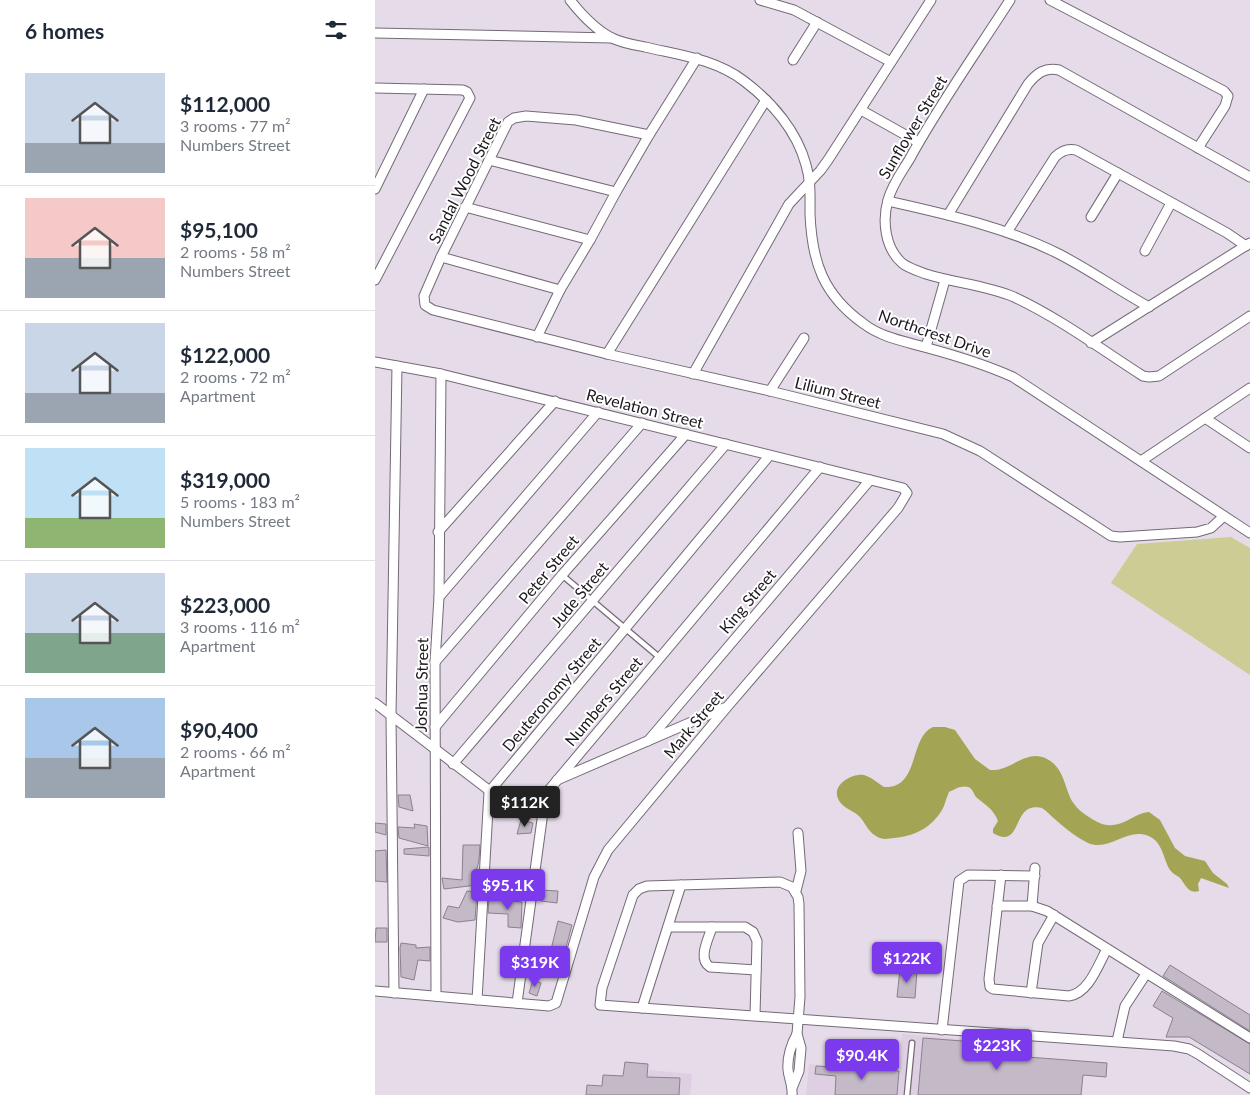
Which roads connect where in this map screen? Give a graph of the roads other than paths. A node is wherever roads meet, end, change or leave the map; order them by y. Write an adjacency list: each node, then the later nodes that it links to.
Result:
1 (571, 0): 8 (street, Northcrest Drive)
2 (760, 0): 6 (street)
3 (1010, 0): 17 (street, Sunflower Street)
4 (1050, 0): 18 (street)
5 (926, 1): 11 (street)
6 (817, 22): 10 (street); 11 (street)
7 (375, 33): 8 (street)
8 (612, 38): 9 (street, Northcrest Drive)
9 (697, 58): 14 (street, Northcrest Drive); 16 (street)
10 (793, 60)
11 (891, 62): 15 (street)
12 (424, 89): 13 (street); 23 (street); 35 (street)
13 (376, 90)
14 (766, 100): 22 (street, Northcrest Drive); 45 (street)
15 (861, 110): 17 (street); 22 (street)
16 (649, 135): 19 (street, Sandal Wood Street); 24 (street)
17 (918, 142): 25 (street, Sunflower Street)
18 (1197, 148): 21 (street); 28 (street)
19 (489, 160): 24 (street); 27 (street, Sandal Wood Street)
20 (1118, 173): 26 (street); 29 (street); 30 (street)
21 (1250, 177)
22 (810, 183): 44 (street, Northcrest Drive); 49 (street)
23 (375, 189)
24 (616, 192): 31 (street)
25 (888, 201): 28 (street); 36 (street, Sunflower Street)
26 (1171, 202): 32 (street); 33 (street)
27 (465, 207): 31 (street); 34 (street, Sandal Wood Street)
28 (948, 215): 30 (street)
29 (1091, 217)
30 (1007, 232): 39 (street)
31 (590, 240): 37 (street)
32 (1248, 244): 39 (street)
33 (1145, 251)
34 (441, 257): 37 (street); 38 (street, Sandal Wood Street)
35 (375, 280)
36 (945, 280): 43 (street, Sunflower Street); 44 (street)
37 (560, 290): 41 (street)
38 (424, 301): 41 (street, Lilium Street)
39 (1149, 307): 43 (street)
40 (1250, 316): 43 (street, Sunflower Street)
41 (537, 337): 45 (street, Lilium Street)
42 (804, 338): 51 (street)
43 (1091, 343)
44 (926, 347): 60 (street, Northcrest Drive)
45 (607, 354): 49 (street, Lilium Street)
46 (375, 362): 47 (street, Revelation Street)
47 (397, 366): 48 (street, Revelation Street); 75 (street)
48 (441, 374): 52 (street, Revelation Street); 65 (street, Joshua Street)
49 (693, 374): 51 (street, Lilium Street)
50 (1250, 388): 54 (street)
51 (770, 391): 64 (street, Lilium Street)
52 (555, 401): 53 (street, Revelation Street); 65 (street)
53 (598, 412): 55 (street, Revelation Street); 68 (street)
54 (1205, 418): 58 (street); 60 (street)
55 (642, 423): 56 (street, Revelation Street); 72 (street)
56 (686, 434): 57 (street, Revelation Street); 67 (street, Peter Street)
57 (726, 444): 59 (street, Revelation Street); 69 (street, Jude Street)
58 (1250, 448)
59 (769, 456): 61 (street, Revelation Street); 70 (street, Deuteronomy Street)
60 (1141, 461): 64 (street, Northcrest Drive)
61 (820, 467): 62 (street, Revelation Street); 71 (street, Numbers Street)
62 (870, 480): 63 (street, Revelation Street); 77 (street, King Street)
63 (906, 491): 74 (street, Mark Street)
64 (1224, 516): 66 (street, Northcrest Drive)
65 (438, 532): 68 (street, Joshua Street)
66 (1250, 533)
67 (562, 575): 69 (lane); 76 (street, Peter Street)
68 (439, 597): 72 (street, Joshua Street)
69 (593, 601): 70 (lane); 79 (street, Jude Street)
70 (626, 629): 71 (lane); 81 (street, Deuteronomy Street)
71 (659, 657): 80 (street, Numbers Street)
72 (435, 662): 76 (street, Joshua Street)
73 (375, 703): 75 (street)
74 (727, 707): 77 (street); 99 (street, Mark Street)
75 (391, 716): 78 (street); 95 (street)
76 (435, 727): 78 (street, Joshua Street)
77 (647, 741): 80 (street)
78 (436, 750): 79 (street); 97 (street, Joshua Street)
79 (453, 764): 81 (street)
80 (552, 786): 81 (street); 99 (street, Numbers Street)
81 (489, 792): 98 (street)
82 (798, 833): 85 (street)
83 (1001, 875): 86 (street); 87 (street); 103 (street)
84 (681, 885): 85 (street); 89 (street); 100 (street)
85 (795, 891): 102 (street)
86 (997, 906): 87 (street); 96 (street)
87 (1032, 906): 88 (street)
88 (1054, 915): 91 (street); 96 (street)
89 (668, 927): 90 (street); 100 (street)
90 (712, 927): 92 (street); 92 (street)
91 (1107, 950): 93 (street); 96 (street)
92 (756, 970): 101 (street)
93 (1145, 974): 104 (street); 105 (street)
94 (375, 991): 95 (street)
95 (394, 993): 97 (street)
96 (1031, 993)
97 (436, 996): 98 (street)
98 (477, 1000): 99 (street)
99 (517, 1003)
100 (642, 1008): 101 (street)
101 (755, 1016): 102 (street)
102 (798, 1018): 103 (street); 108 (street)
103 (943, 1030): 105 (street)
104 (1250, 1038)
105 (1117, 1041): 107 (street)
106 (913, 1043): 109 (lane)
107 (1250, 1088)
108 (792, 1091)
109 (907, 1095)

